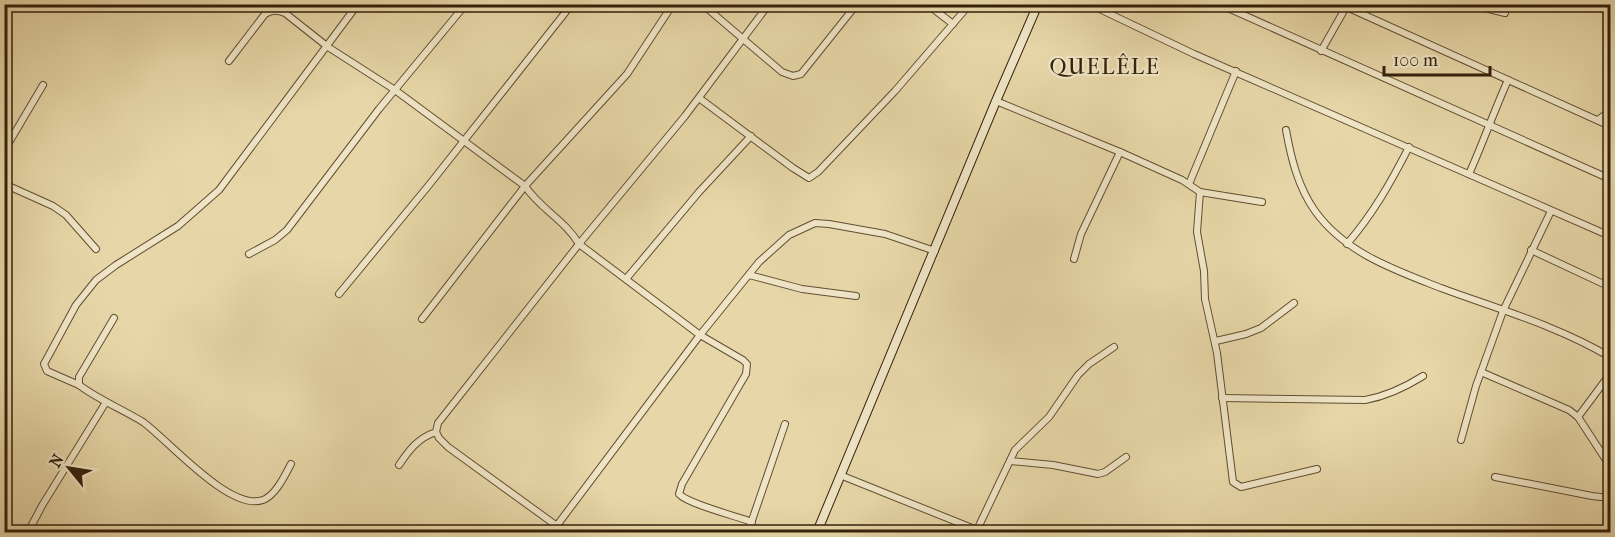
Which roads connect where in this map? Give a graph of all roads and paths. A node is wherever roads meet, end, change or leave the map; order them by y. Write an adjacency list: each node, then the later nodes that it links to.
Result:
1 (358, 4): 18 (street)
2 (466, 4): 24 (street)
3 (572, 4): 33 (street)
4 (674, 4): 41 (street)
5 (702, 4): 17 (street)
6 (769, 4): 17 (street)
7 (857, 4): 17 (street)
8 (927, 4): 16 (street)
9 (970, 4): 16 (street)
10 (1038, 4): 26 (main road)
11 (1089, 4): 21 (street)
12 (1219, 4): 19 (street)
13 (1469, 4): 15 (street)
14 (1343, 6): 19 (street); 22 (street)
15 (1505, 13)
16 (953, 24): 32 (street)
17 (743, 38): 25 (street)
18 (328, 47): 20 (street); 24 (street); 69 (street)
19 (1322, 51): 29 (street)
20 (229, 61)
21 (1236, 71): 34 (street); 40 (street)
22 (1508, 80): 28 (street); 29 (street)
23 (43, 85): 35 (street)
24 (394, 90): 33 (street); 51 (street)
25 (699, 98): 32 (street); 46 (street)
26 (996, 101): 36 (street); 50 (main road)
27 (1611, 111): 28 (street)
28 (1598, 120): 30 (street)
29 (1490, 125): 37 (street); 38 (street)
30 (1611, 126)
31 (1286, 130): 47 (street)
32 (751, 136): 54 (street)
33 (465, 140): 41 (street); 56 (street)
34 (1408, 147): 37 (street); 47 (street)
35 (4, 151)
36 (1120, 153): 40 (street); 52 (street)
37 (1469, 174): 44 (street)
38 (1611, 179)
39 (4, 184): 48 (street)
40 (1189, 184): 42 (street)
41 (525, 186): 46 (street); 61 (street)
42 (1200, 192): 43 (street); 63 (street)
43 (1262, 202)
44 (1551, 211): 45 (street); 49 (street)
45 (1611, 236)
46 (579, 244): 54 (street); 74 (street)
47 (1347, 244): 59 (street)
48 (96, 249)
49 (1532, 250): 55 (street); 59 (street)
50 (935, 251): 53 (street); 82 (main road)
51 (249, 254)
52 (1074, 259)
53 (749, 275): 57 (street); 62 (street)
54 (626, 279): 62 (street)
55 (1611, 287)
56 (339, 294)
57 (855, 296)
58 (1294, 303): 63 (street)
59 (1503, 311): 65 (street); 66 (street)
60 (114, 318): 69 (street)
61 (422, 319)
62 (700, 335): 85 (street); 86 (street)
63 (1216, 341): 70 (street)
64 (1114, 347): 77 (street)
65 (1611, 357)
66 (1481, 372): 72 (street); 75 (street)
67 (1611, 374): 72 (street)
68 (1423, 376): 70 (street)
69 (79, 385): 71 (street)
70 (1222, 398): 81 (street)
71 (106, 402): 78 (street); 88 (street)
72 (1578, 417): 80 (street)
73 (785, 424): 85 (street)
74 (436, 432): 79 (street); 86 (street)
75 (1461, 440)
76 (1126, 457): 77 (street)
77 (1010, 461): 87 (street)
78 (291, 464)
79 (399, 465)
80 (1611, 466)
81 (1317, 470)
82 (840, 475): 87 (street); 92 (main road)
83 (1495, 477): 84 (street)
84 (1611, 498)
85 (752, 522): 91 (street)
86 (557, 526): 89 (street); 90 (street)
87 (976, 531)
88 (28, 532)
89 (552, 532)
90 (570, 532)
91 (748, 532)
92 (817, 532)

